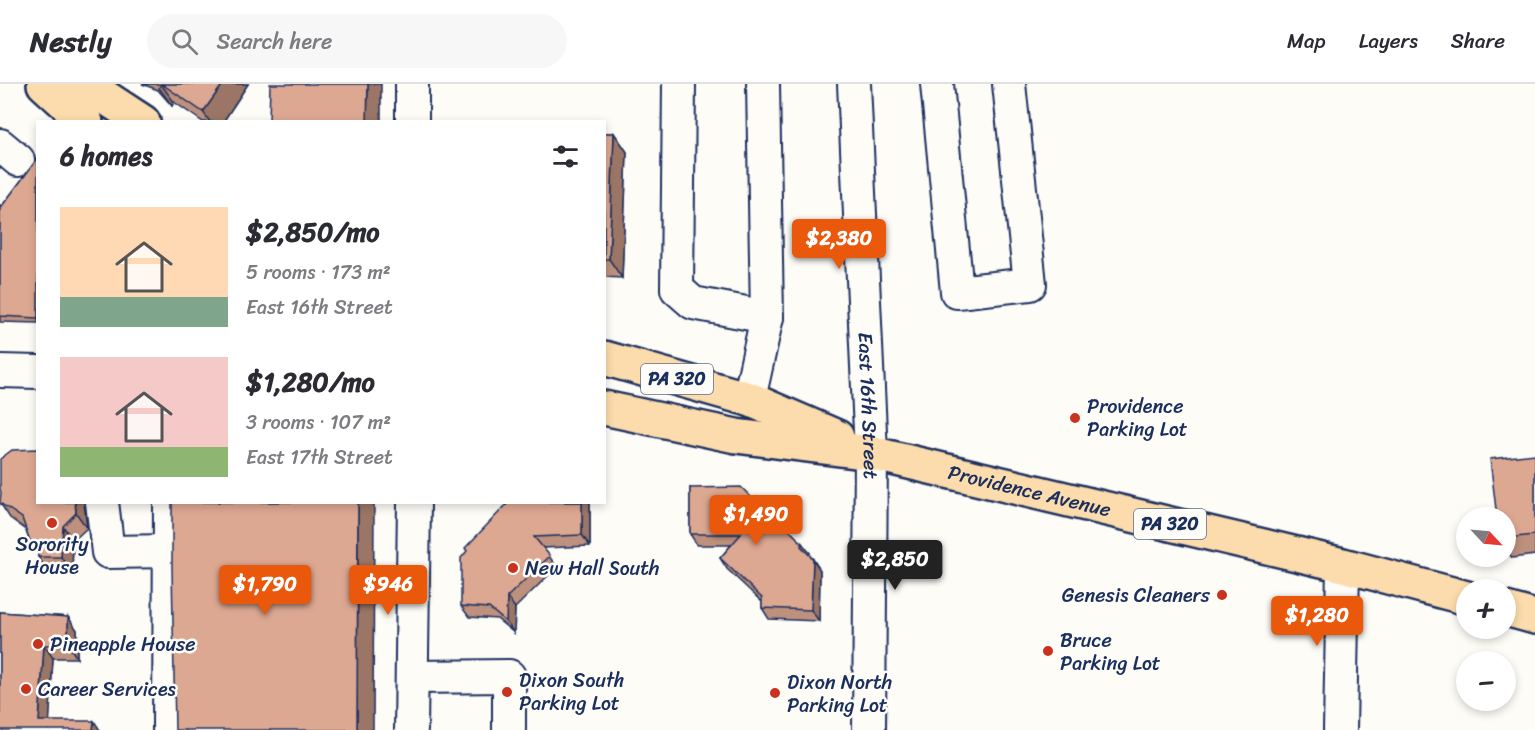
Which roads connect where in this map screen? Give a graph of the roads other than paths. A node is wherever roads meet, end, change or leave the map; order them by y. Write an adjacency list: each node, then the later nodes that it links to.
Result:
1 (44, 84): 9 (main road)
2 (85, 84): 10 (main road)
3 (412, 84): 11 (street)
4 (679, 84): 12 (street)
5 (763, 84): 12 (street)
6 (854, 84): 18 (street, East 16th Street)
7 (937, 84): 8 (street)
8 (1009, 84)
9 (84, 120)
10 (140, 120)
11 (412, 120)
12 (767, 318): 16 (street)
13 (606, 359): 16 (main road, Providence Avenue / PA 320)
14 (0, 371): 15 (street)
15 (36, 372)
16 (749, 399): 18 (main road, Providence Avenue / PA 320)
17 (606, 408): 18 (main road, Providence Avenue / PA 320)
18 (871, 453): 23 (main road, Providence Avenue / PA 320); 31 (street, East 16th Street)
19 (102, 504): 22 (street)
20 (170, 504): 22 (street)
21 (414, 504): 27 (street)
22 (170, 551): 28 (street)
23 (1343, 565): 24 (main road, Providence Avenue / PA 320); 32 (street)
24 (1456, 595)
25 (1516, 612): 26 (main road)
26 (1535, 617)
27 (412, 677): 29 (street); 30 (street)
28 (169, 730)
29 (411, 730)
30 (509, 730)
31 (869, 730)
32 (1340, 730)

